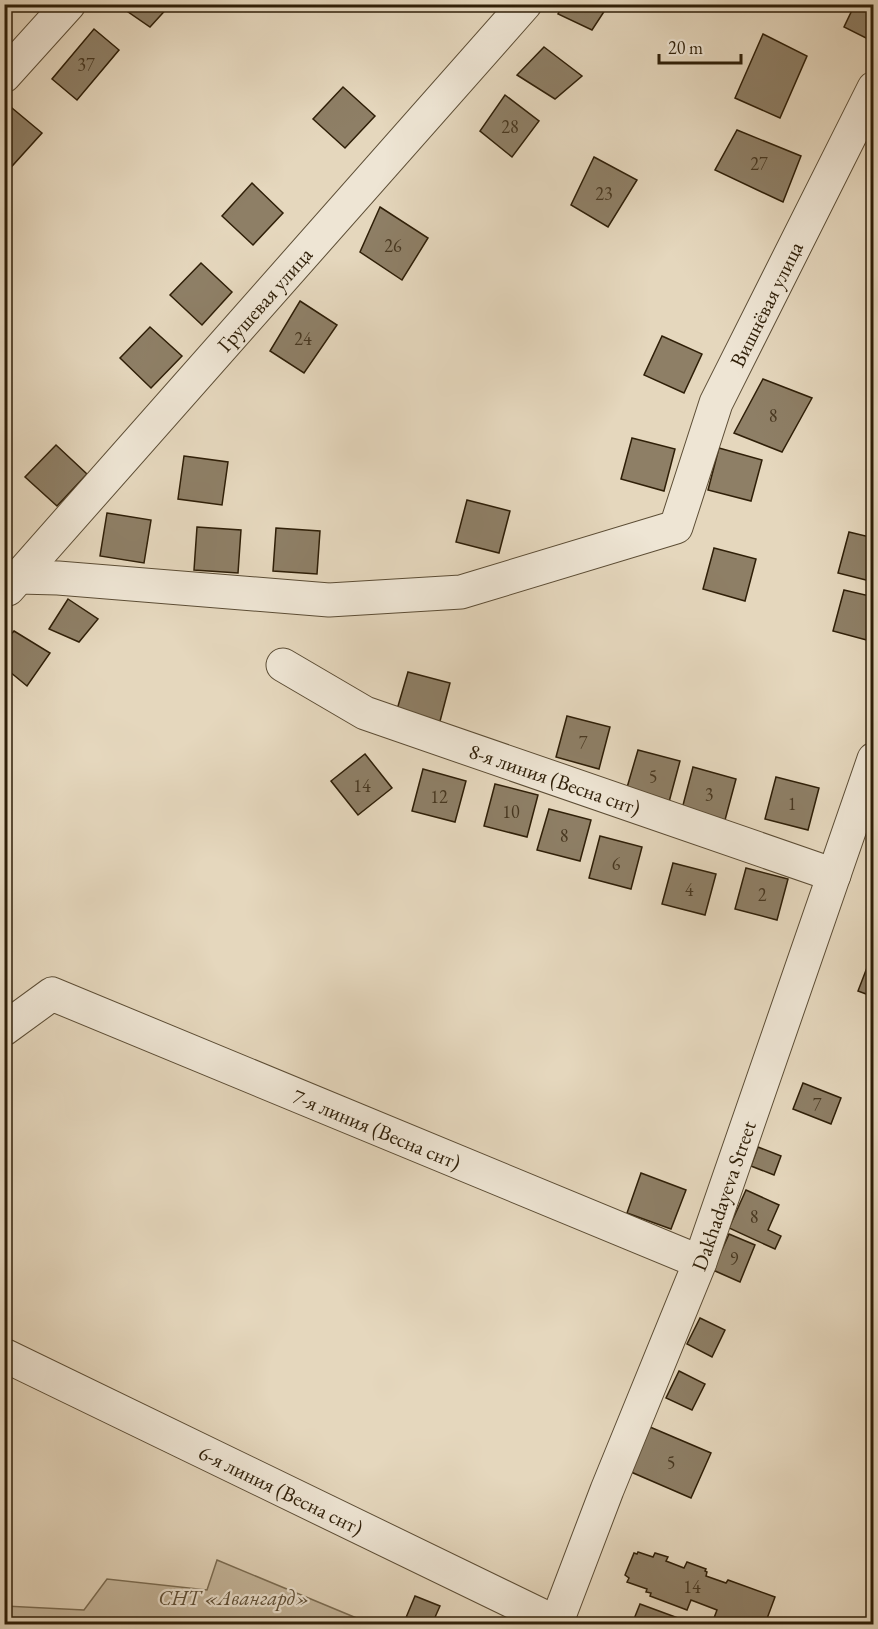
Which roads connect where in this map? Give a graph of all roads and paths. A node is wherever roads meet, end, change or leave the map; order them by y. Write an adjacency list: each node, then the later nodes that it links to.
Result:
1 (69, 4): 3 (street)
2 (525, 4): 5 (street, Грушевая улица)
3 (4, 76)
4 (873, 88): 5 (street, Вишнёвая улица)
5 (11, 585)
6 (283, 665): 8 (street, 8-я линия (Весна снт))
7 (873, 759): 8 (street, Dakhadayeva Street)
8 (834, 875): 10 (street, Dakhadayeva Street)
9 (4, 1029): 10 (street, 7-я линия (Весна снт))
10 (700, 1262): 12 (street, Dakhadayeva Street)
11 (4, 1355): 12 (street, 6-я линия (Весна снт))
12 (556, 1624)

